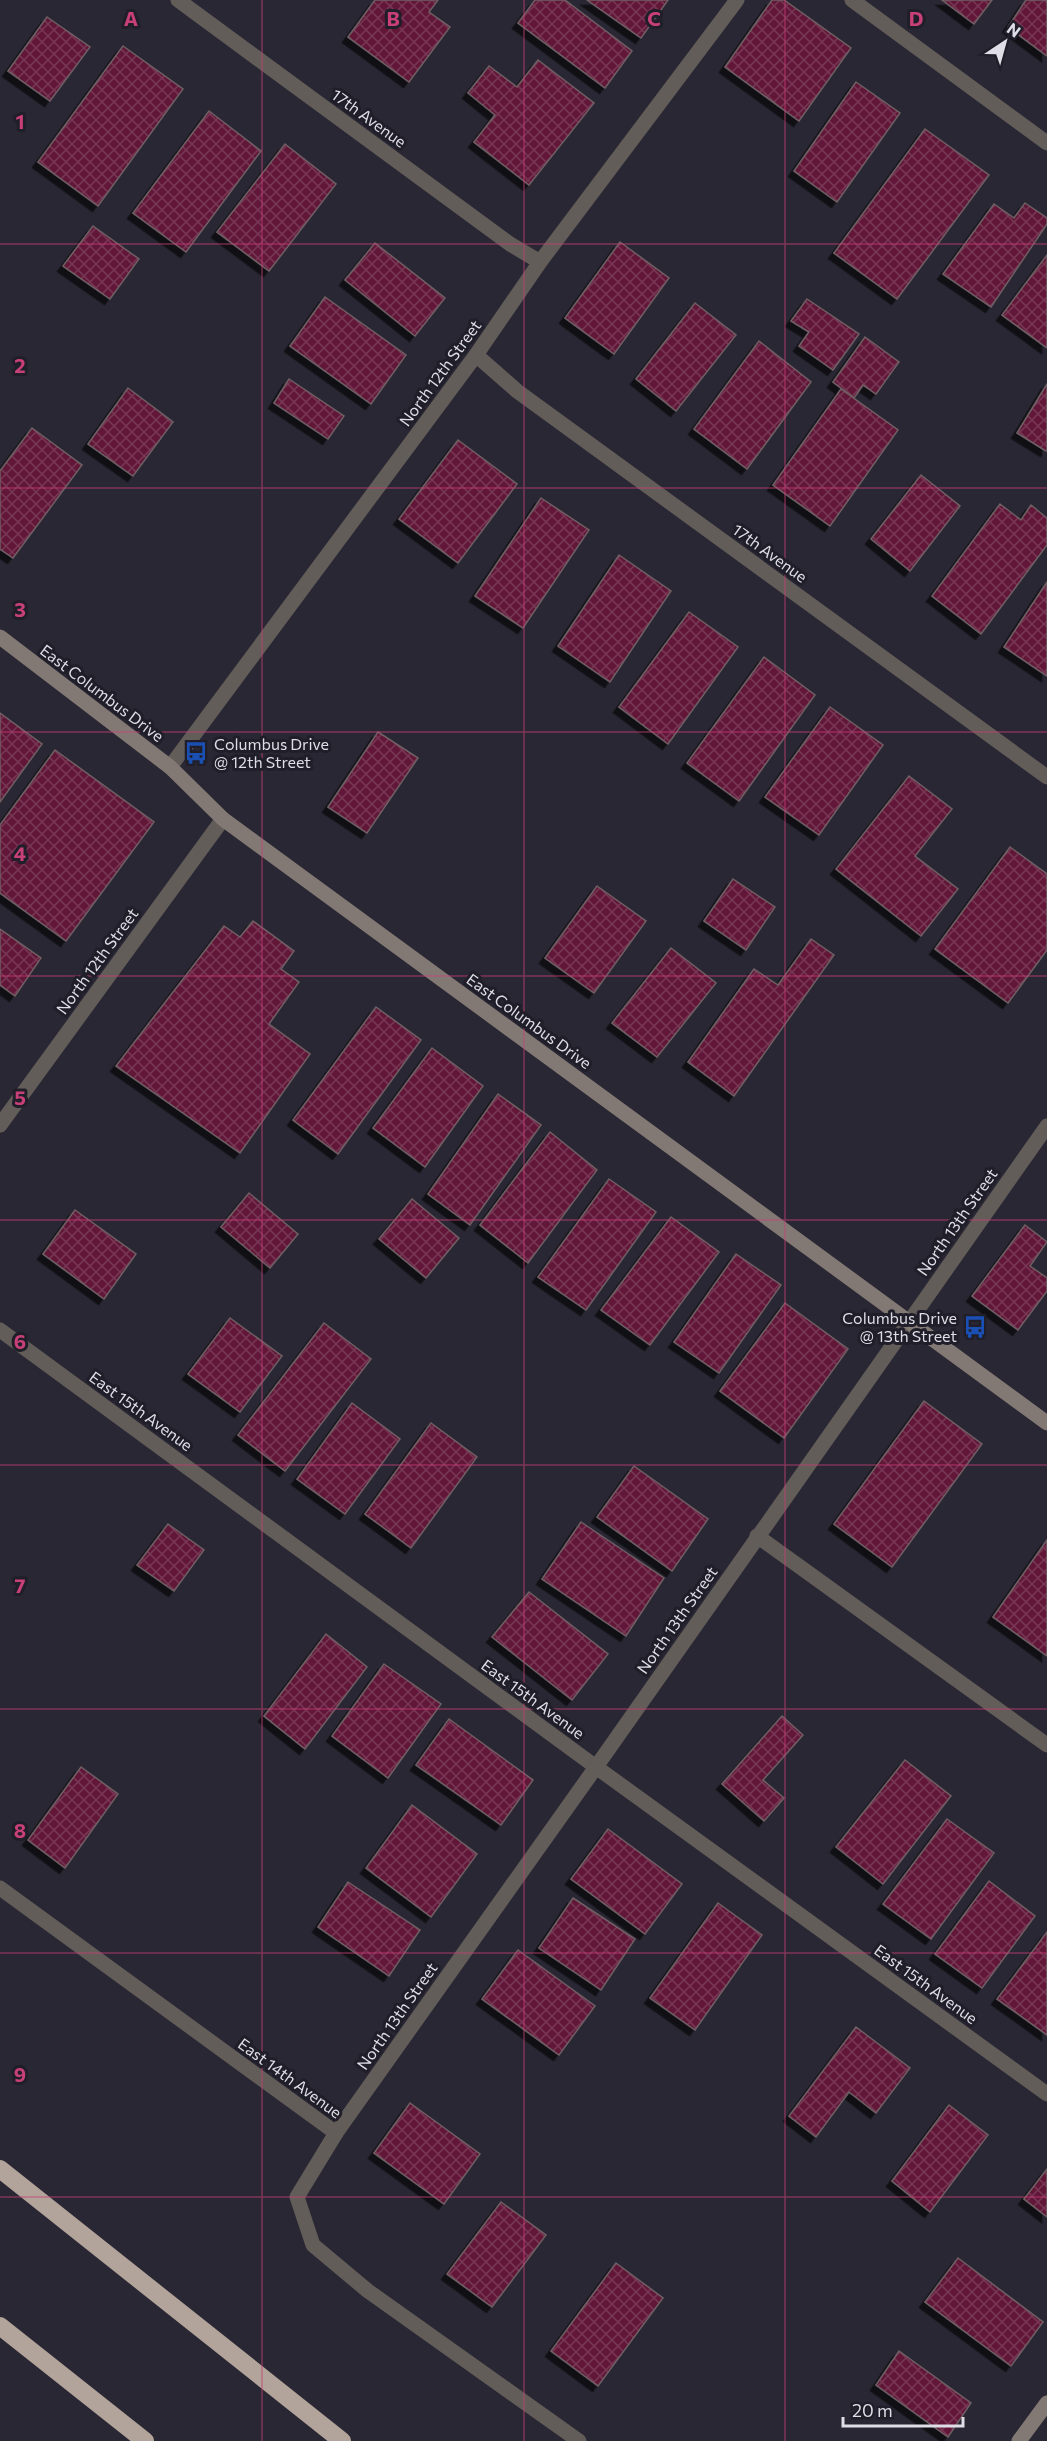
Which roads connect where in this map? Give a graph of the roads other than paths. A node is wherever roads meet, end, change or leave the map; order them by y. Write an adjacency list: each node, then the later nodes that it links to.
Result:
1 (178, 0): 5 (street, 17th Avenue)
2 (737, 0): 5 (street, North 12th Street)
3 (852, 0): 4 (street)
4 (1047, 143)
5 (540, 262): 6 (street, North 12th Street)
6 (476, 355): 8 (street, North 12th Street); 9 (street, 17th Avenue)
7 (0, 637): 8 (main road, East Columbus Drive)
8 (170, 767): 10 (main road, East Columbus Drive)
9 (1047, 777)
10 (223, 819): 11 (street, North 12th Street); 13 (main road, East Columbus Drive)
11 (0, 1125)
12 (1047, 1126): 13 (street, North 13th Street)
13 (908, 1321): 15 (main road, East Columbus Drive); 16 (street, North 13th Street)
14 (0, 1330): 18 (street, East 15th Avenue)
15 (1047, 1423)
16 (758, 1536): 17 (street); 18 (street, North 13th Street)
17 (1047, 1746)
18 (596, 1767): 20 (street, East 15th Avenue); 21 (street, North 13th Street)
19 (0, 1888): 21 (street, East 14th Avenue)
20 (1047, 2094)
21 (336, 2133): 27 (street, East 14th Avenue)
22 (0, 2169): 26 (highway)
23 (0, 2326): 25 (highway)
24 (1047, 2403): 28 (main road)
25 (145, 2441)
26 (342, 2441)
27 (579, 2441)
28 (1019, 2441)

